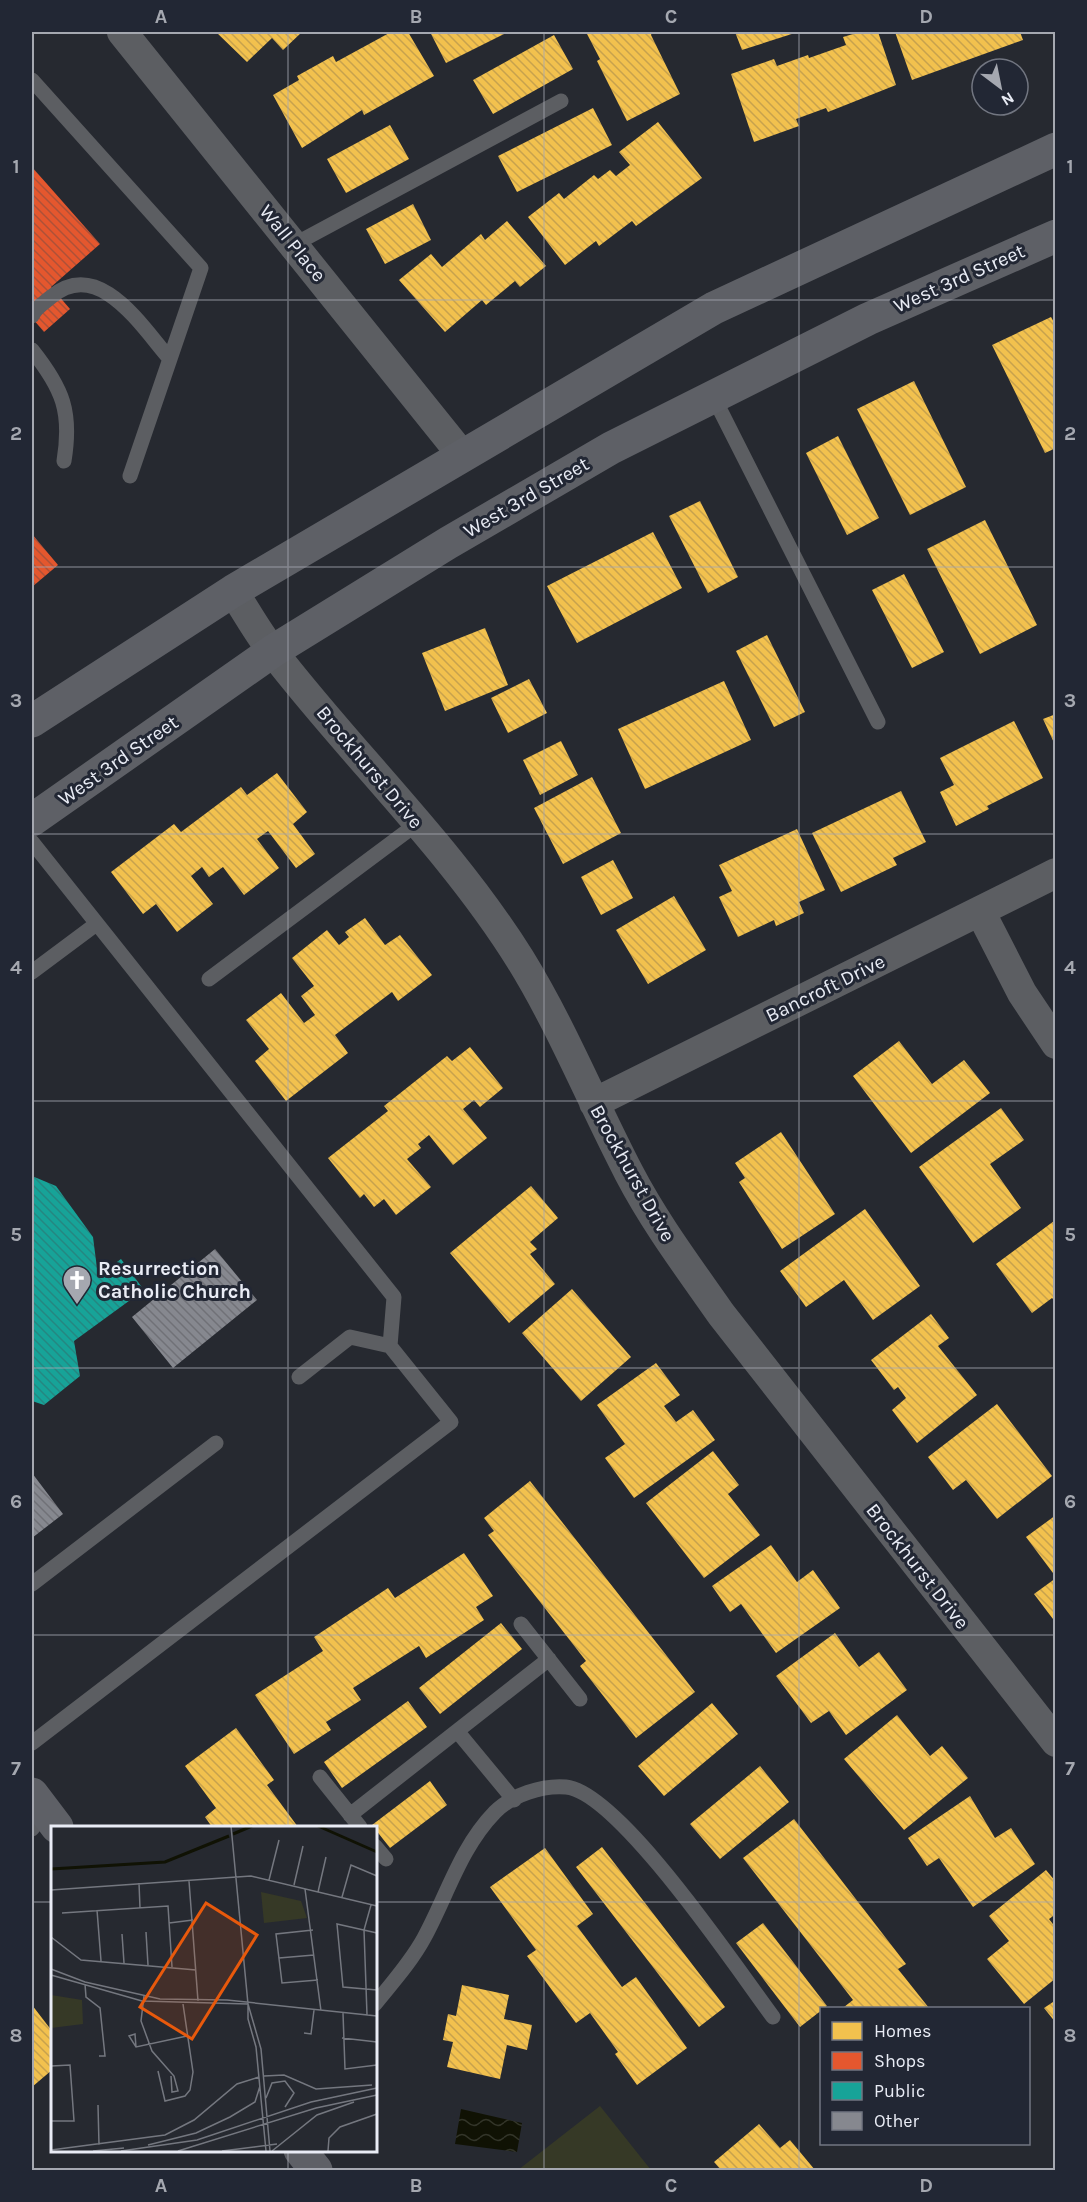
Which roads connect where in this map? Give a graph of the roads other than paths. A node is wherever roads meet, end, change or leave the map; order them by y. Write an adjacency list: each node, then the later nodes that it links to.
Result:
1 (122, 32): 6 (street, Wall Place)
2 (32, 80): 9 (lane)
3 (561, 101): 6 (lane)
4 (1056, 149): 11 (main road)
5 (1056, 236): 10 (main road, West 3rd Street)
6 (295, 244): 11 (street, Wall Place)
7 (32, 316): 9 (lane)
8 (32, 350): 12 (lane)
9 (170, 359): 13 (lane)
10 (713, 396): 15 (main road, West 3rd Street); 17 (lane)
11 (462, 455): 14 (main road)
12 (64, 461)
13 (130, 476)
14 (233, 591): 15 (street, Brockhurst Drive); 16 (main road)
15 (273, 651): 18 (main road, West 3rd Street); 19 (street, Brockhurst Drive)
16 (32, 721)
17 (878, 722)
18 (32, 820)
19 (418, 823): 25 (lane); 27 (street, Brockhurst Drive)
20 (32, 842): 23 (lane)
21 (1056, 873): 22 (street, Bancroft Drive)
22 (980, 911): 26 (street); 27 (street, Bancroft Drive)
23 (95, 925): 24 (lane); 28 (lane)
24 (32, 972)
25 (209, 979)
26 (1056, 1044)
27 (594, 1103): 36 (street, Brockhurst Drive)
28 (390, 1346): 29 (lane); 37 (lane)
29 (299, 1377)
30 (216, 1443): 31 (lane)
31 (32, 1584)
32 (521, 1623): 33 (lane)
33 (549, 1659): 34 (lane); 35 (lane)
34 (580, 1699)
35 (457, 1731): 39 (lane); 40 (lane)
36 (1056, 1742)
37 (32, 1743)
38 (320, 1777): 40 (lane)
39 (514, 1800): 43 (lane); 44 (lane)
40 (355, 1821)
41 (376, 1847): 42 (lane)
42 (386, 1859)
43 (376, 2003)
44 (773, 2016)
45 (301, 2151): 46 (main road)
46 (316, 2170)

